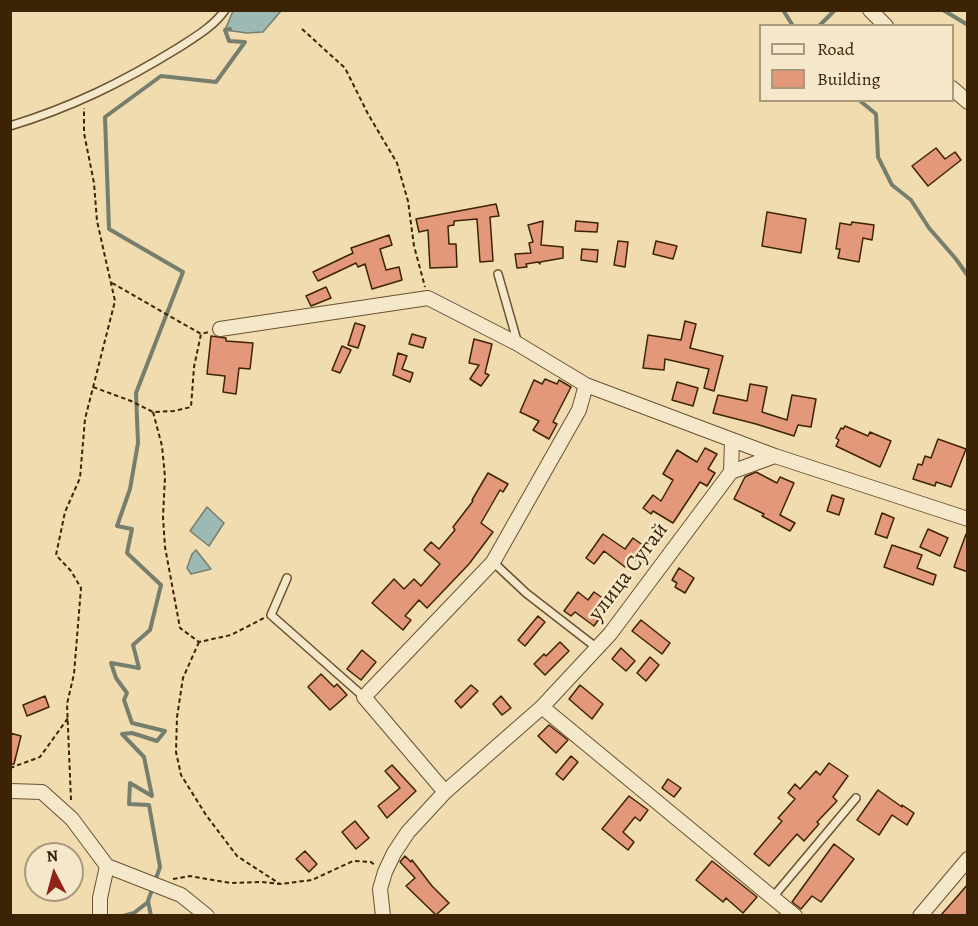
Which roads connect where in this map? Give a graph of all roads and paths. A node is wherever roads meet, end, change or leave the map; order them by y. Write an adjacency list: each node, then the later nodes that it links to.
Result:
1 (225, 10): 6 (lane)
2 (870, 10): 3 (street)
3 (884, 24)
4 (302, 29): 11 (path)
5 (954, 90): 7 (street)
6 (83, 99): 8 (lane); 10 (path)
7 (968, 102)
8 (10, 126)
9 (498, 274): 14 (lane)
10 (111, 282): 13 (path); 16 (path)
11 (428, 298): 12 (street); 14 (street)
12 (220, 329): 13 (path)
13 (201, 334): 17 (path)
14 (518, 344): 15 (street)
15 (586, 385): 18 (street); 22 (street)
16 (93, 387): 17 (path); 29 (path)
17 (153, 412): 25 (path)
18 (732, 440): 19 (street); 20 (street)
19 (775, 456): 20 (street); 21 (street)
20 (731, 472): 26 (street, улица Сугай)
21 (968, 519)
22 (493, 562): 26 (lane); 27 (street)
23 (287, 578): 24 (lane)
24 (271, 615): 25 (path); 27 (lane)
25 (199, 642): 38 (path)
26 (597, 648): 28 (street, улица Сугай)
27 (364, 697): 32 (street)
28 (542, 707): 32 (street, улица Сугай); 40 (street)
29 (68, 718): 30 (path); 34 (path)
30 (10, 768)
31 (10, 791): 34 (street)
32 (445, 792): 37 (street, улица Сугай)
33 (856, 798): 40 (lane)
34 (72, 819): 36 (street)
35 (968, 859): 45 (street)
36 (107, 866): 39 (street); 41 (street)
37 (384, 872): 38 (path); 43 (street)
38 (280, 884): 39 (path)
39 (165, 888): 42 (street)
40 (773, 897): 44 (street)
41 (100, 915)
42 (207, 915)
43 (382, 915)
44 (795, 915)
45 (920, 915)

